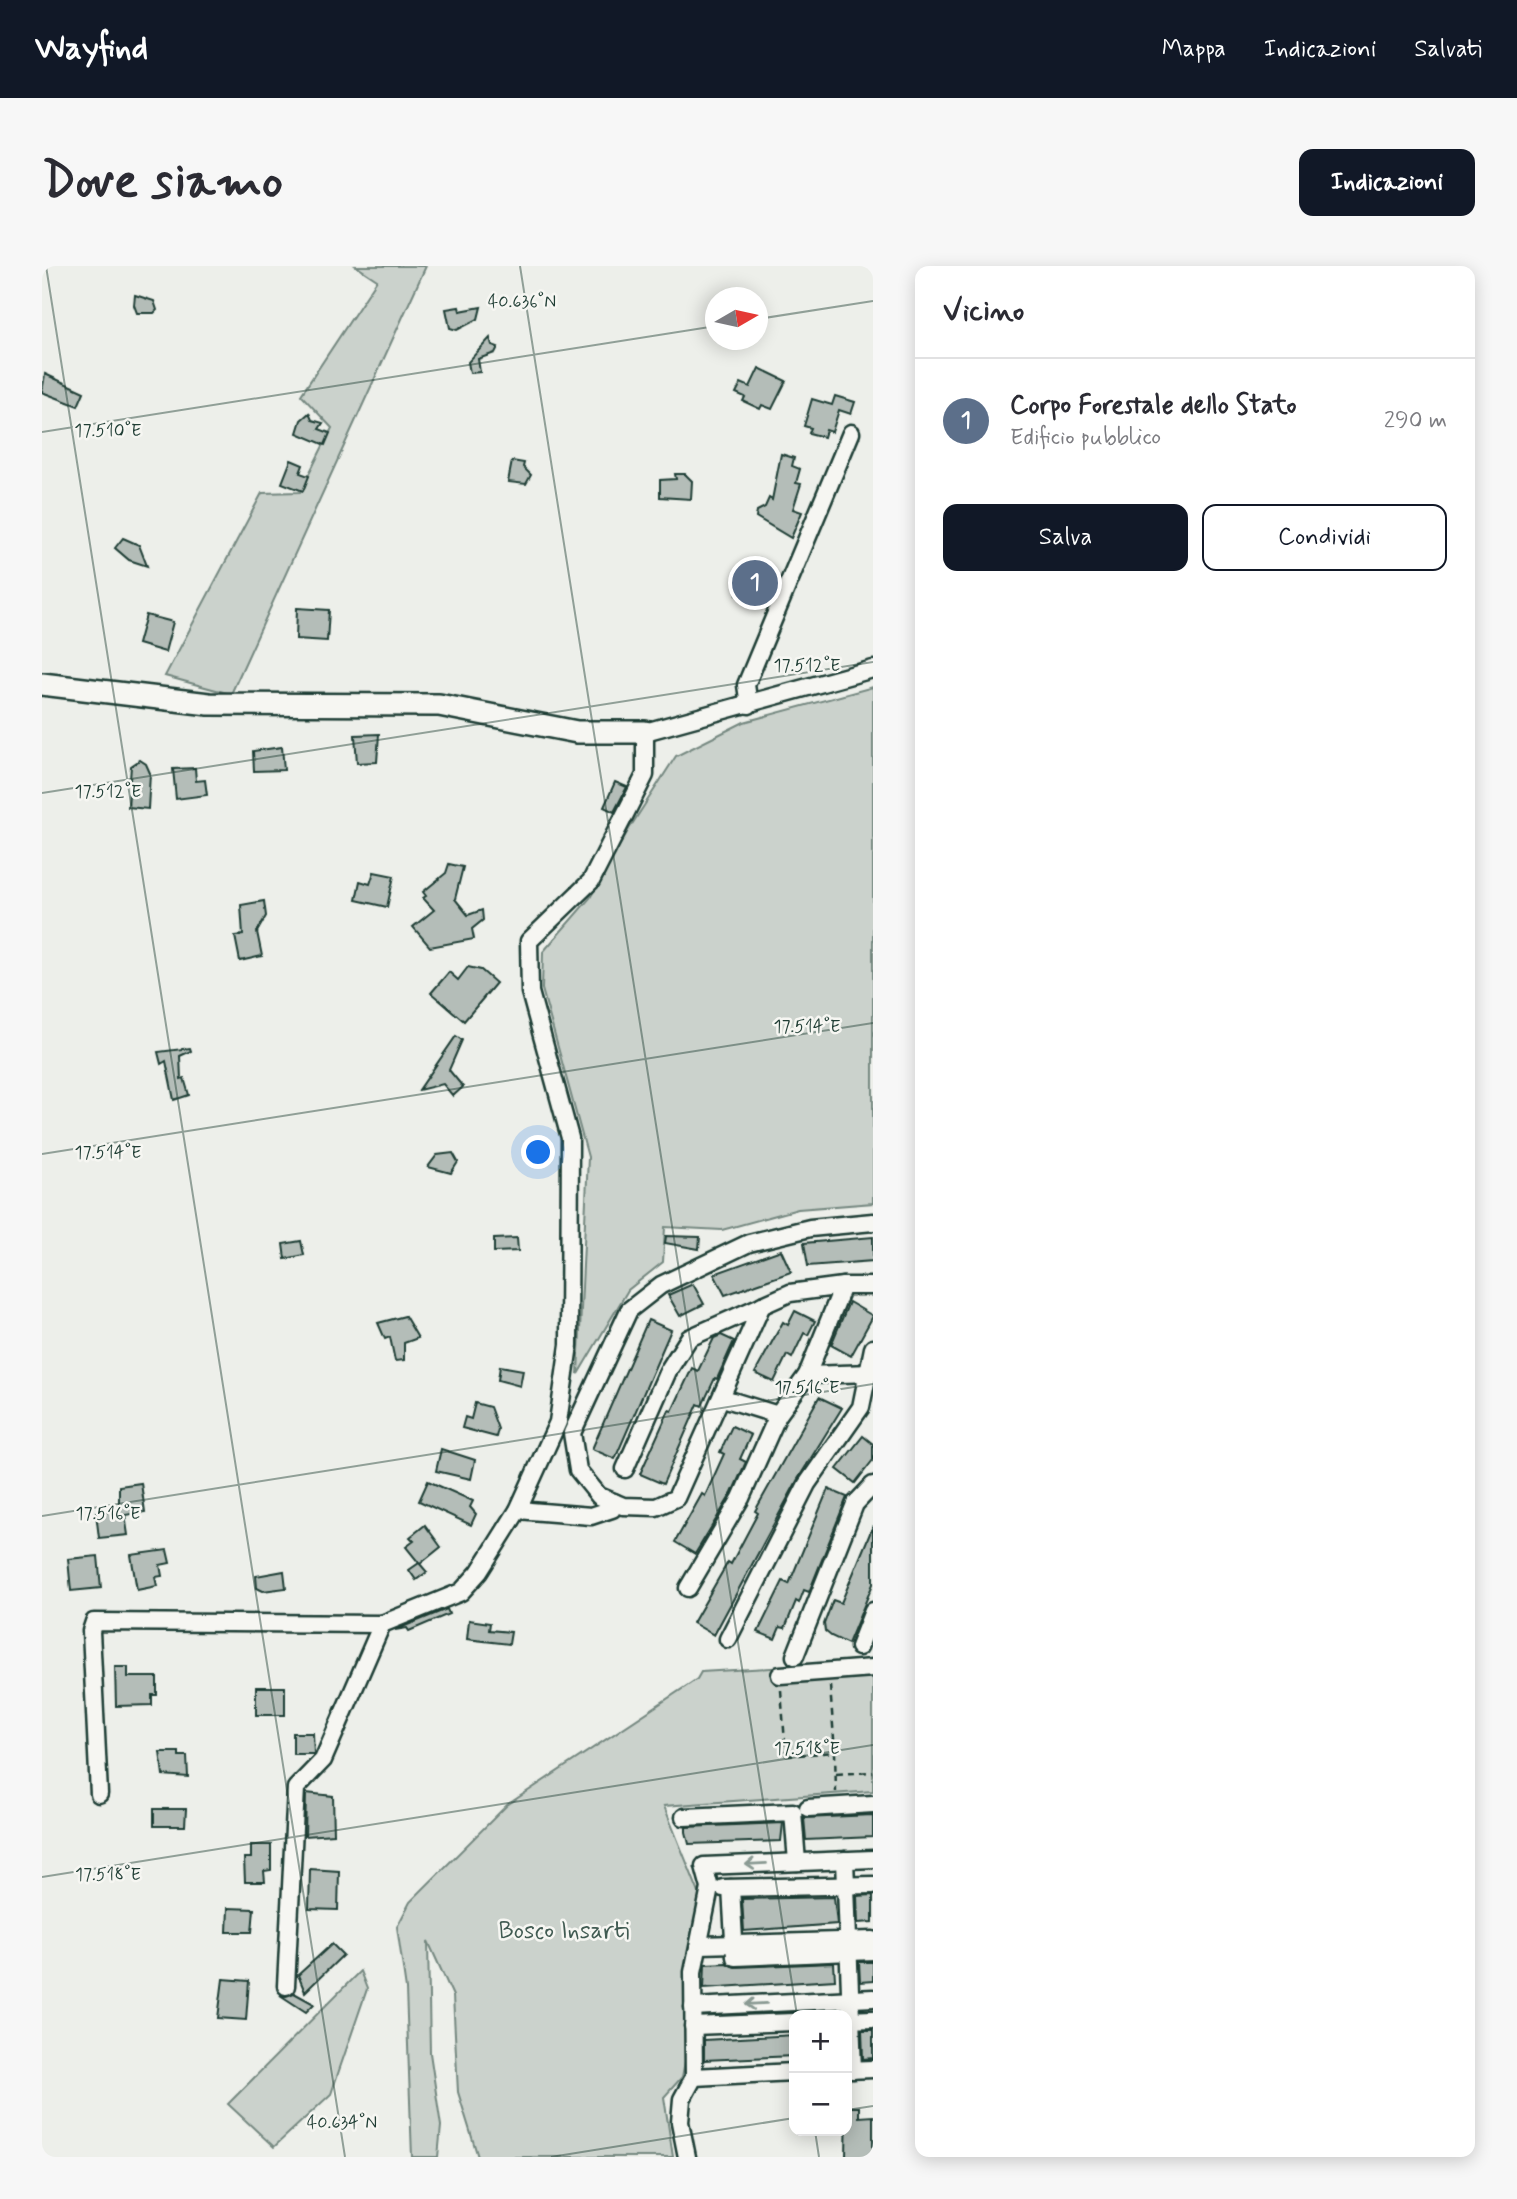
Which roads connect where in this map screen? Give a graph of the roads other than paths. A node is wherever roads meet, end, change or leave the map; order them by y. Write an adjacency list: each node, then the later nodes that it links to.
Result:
1 (851, 433): 4 (street)
2 (873, 669): 4 (street)
3 (42, 684): 5 (main road)
4 (749, 705): 5 (street)
5 (645, 732): 18 (street)
6 (873, 1222): 17 (street)
7 (843, 1286): 8 (street); 9 (street); 12 (street)
8 (873, 1286)
9 (762, 1305): 13 (street); 15 (street)
10 (873, 1348): 11 (street)
11 (870, 1373): 12 (street); 22 (street)
12 (807, 1375): 14 (street)
13 (723, 1398): 14 (street); 17 (street)
14 (778, 1415): 19 (street)
15 (625, 1469)
16 (873, 1485): 24 (street)
17 (614, 1502): 18 (street)
18 (518, 1510): 21 (street)
19 (688, 1588)
20 (873, 1611): 23 (street)
21 (382, 1624): 27 (street); 43 (street)
22 (728, 1639)
23 (859, 1647)
24 (796, 1656)
25 (873, 1668): 26 (street)
26 (780, 1675)
27 (99, 1794)
28 (873, 1804): 29 (street)
29 (808, 1808)
30 (684, 1817): 33 (street)
31 (873, 1859): 32 (street)
32 (845, 1860): 33 (street); 35 (street)
33 (797, 1862): 36 (street, one-way to 36)
34 (873, 1885): 35 (street)
35 (846, 1886): 37 (street); 40 (street)
36 (710, 1888): 37 (street); 39 (street)
37 (731, 1888): 41 (street)
38 (873, 1940): 40 (street)
39 (699, 1945): 41 (street); 46 (street)
40 (848, 1946): 41 (street); 42 (street); 45 (street)
41 (735, 1951)
42 (873, 1951)
43 (286, 1986)
44 (873, 1998): 45 (street)
45 (850, 1999): 46 (street, one-way to 46); 47 (street)
46 (693, 2007): 51 (street)
47 (849, 2010)
48 (873, 2019): 49 (street)
49 (852, 2020)
50 (789, 2022): 51 (street)
51 (693, 2026): 55 (street)
52 (873, 2069): 53 (street)
53 (852, 2070)
54 (789, 2072): 55 (street)
55 (694, 2077): 56 (street)
56 (687, 2157)

